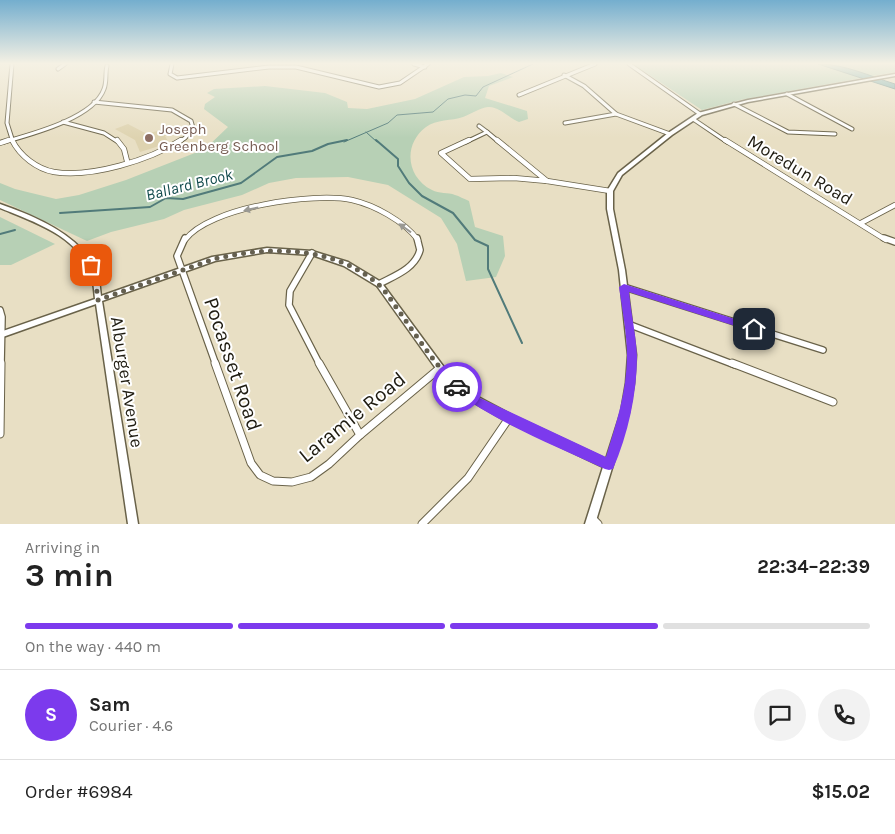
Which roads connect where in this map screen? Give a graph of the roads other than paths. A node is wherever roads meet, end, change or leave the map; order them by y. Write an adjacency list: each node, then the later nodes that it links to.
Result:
1 (10, 88): 21 (street)
2 (105, 88): 9 (street)
3 (533, 88): 8 (street)
4 (587, 88): 11 (street)
5 (663, 88): 12 (street)
6 (818, 88): 7 (street)
7 (787, 94): 10 (street); 17 (street)
8 (518, 95)
9 (94, 102): 14 (street); 23 (street)
10 (734, 104): 12 (street); 20 (street)
11 (616, 114): 15 (street); 19 (street)
12 (700, 114): 13 (street)
13 (693, 119): 19 (street); 28 (street, Moredun Road)
14 (64, 122): 21 (street); 23 (street)
15 (565, 123)
16 (479, 126): 18 (street)
17 (852, 129)
18 (487, 132): 24 (street); 24 (street)
19 (670, 134): 25 (street)
20 (835, 134)
21 (12, 139): 22 (street); 23 (street)
22 (0, 143)
23 (127, 161)
24 (547, 181): 25 (street)
25 (610, 191): 33 (street)
26 (895, 205): 28 (street)
27 (0, 206): 34 (street, Alburger Avenue)
28 (862, 223): 29 (street, Moredun Road)
29 (895, 242)
30 (312, 253): 31 (street); 32 (street); 43 (street)
31 (182, 270): 32 (street, Pocasset Road, one-way to 31); 34 (street); 45 (street, Pocasset Road)
32 (379, 284): 39 (street)
33 (624, 287): 36 (street); 38 (street)
34 (98, 300): 37 (street); 47 (street, Alburger Avenue)
35 (0, 310): 37 (street)
36 (628, 324): 40 (street); 44 (street)
37 (1, 335): 42 (street)
38 (823, 350)
39 (440, 368): 41 (street); 43 (street, Laramie Road)
40 (833, 402)
41 (509, 418): 44 (street); 48 (street)
42 (0, 434)
43 (360, 435): 45 (street, Laramie Road)
44 (609, 464): 46 (street)
45 (255, 469)
46 (594, 522)
47 (133, 524)
48 (422, 524)

